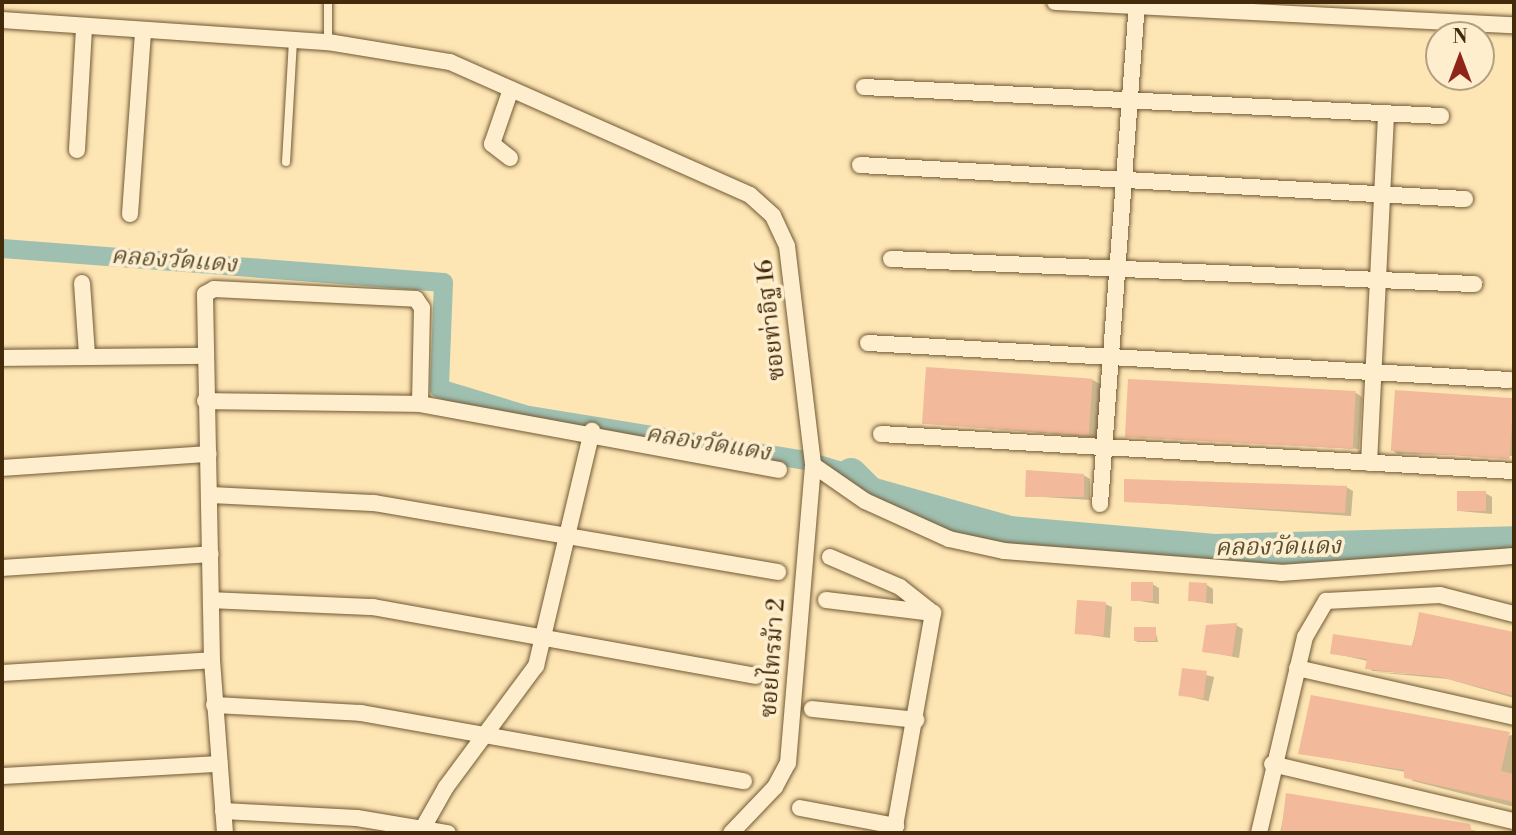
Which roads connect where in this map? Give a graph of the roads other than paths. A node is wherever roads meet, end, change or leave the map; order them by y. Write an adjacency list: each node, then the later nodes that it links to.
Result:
1 (328, 2): 9 (lane)
2 (1055, 2): 3 (street)
3 (1137, 4): 5 (street); 12 (street)
4 (2, 20): 6 (street, ซอยท่าอิฐ 16)
5 (1514, 25)
6 (85, 29): 7 (street, ซอยท่าอิฐ 16); 15 (street)
7 (143, 32): 8 (street, ซอยท่าอิฐ 16); 22 (street)
8 (293, 40): 9 (street, ซอยท่าอิฐ 16); 17 (lane)
9 (328, 42): 11 (street, ซอยท่าอิฐ 16)
10 (864, 87): 12 (street)
11 (511, 89): 16 (street); 42 (street, ซอยท่าอิฐ 16)
12 (1133, 100): 13 (street); 19 (street)
13 (1386, 114): 14 (street); 20 (street)
14 (1441, 116)
15 (77, 150)
16 (510, 158)
17 (286, 162)
18 (860, 165): 19 (street)
19 (1126, 179): 20 (street); 24 (street)
20 (1382, 194): 21 (street); 25 (street)
21 (1465, 199)
22 (131, 214)
23 (891, 259): 24 (street)
24 (1119, 269): 25 (street); 32 (street)
25 (1378, 280): 27 (street); 33 (street)
26 (82, 283): 29 (street)
27 (1474, 284)
28 (868, 343): 32 (street)
29 (87, 354): 30 (street); 31 (street)
30 (203, 356): 35 (street); 36 (street)
31 (2, 358)
32 (1112, 358): 33 (street); 39 (street)
33 (1373, 372): 34 (street); 41 (street)
34 (1510, 380)
35 (205, 401): 36 (street); 40 (street)
36 (420, 404): 37 (street)
37 (592, 430): 44 (street); 48 (street)
38 (881, 434): 39 (street)
39 (1105, 451): 41 (street); 47 (street)
40 (209, 454): 43 (street); 46 (street)
41 (1368, 463): 45 (street)
42 (813, 465): 51 (street); 79 (street, ซอยไทรม้า 2)
43 (2, 468)
44 (779, 470)
45 (1514, 471)
46 (209, 495): 48 (street); 49 (street)
47 (1100, 504)
48 (569, 536): 53 (street); 58 (street)
49 (211, 554): 52 (street); 54 (street)
50 (830, 556): 56 (street)
51 (1514, 556)
52 (2, 568)
53 (778, 572)
54 (211, 600): 58 (street); 59 (street)
55 (826, 600): 56 (street)
56 (933, 613): 66 (street)
57 (1514, 614): 60 (street)
58 (547, 639): 62 (street); 67 (street)
59 (212, 660): 61 (street); 63 (street)
60 (1297, 668): 65 (street); 69 (street)
61 (2, 673)
62 (756, 676)
63 (214, 705): 67 (street); 68 (street)
64 (812, 709): 66 (street)
65 (1514, 717)
66 (916, 720): 75 (street)
67 (487, 733): 71 (street); 76 (street)
68 (220, 764): 70 (street); 73 (street)
69 (1272, 764): 74 (street); 80 (street)
70 (2, 776)
71 (744, 781)
72 (800, 807): 75 (street)
73 (223, 811): 76 (street); 77 (street)
74 (1514, 821)
75 (895, 830)
76 (421, 831): 78 (street)
77 (225, 833)
78 (449, 833)
79 (731, 833)
80 (1259, 833)

